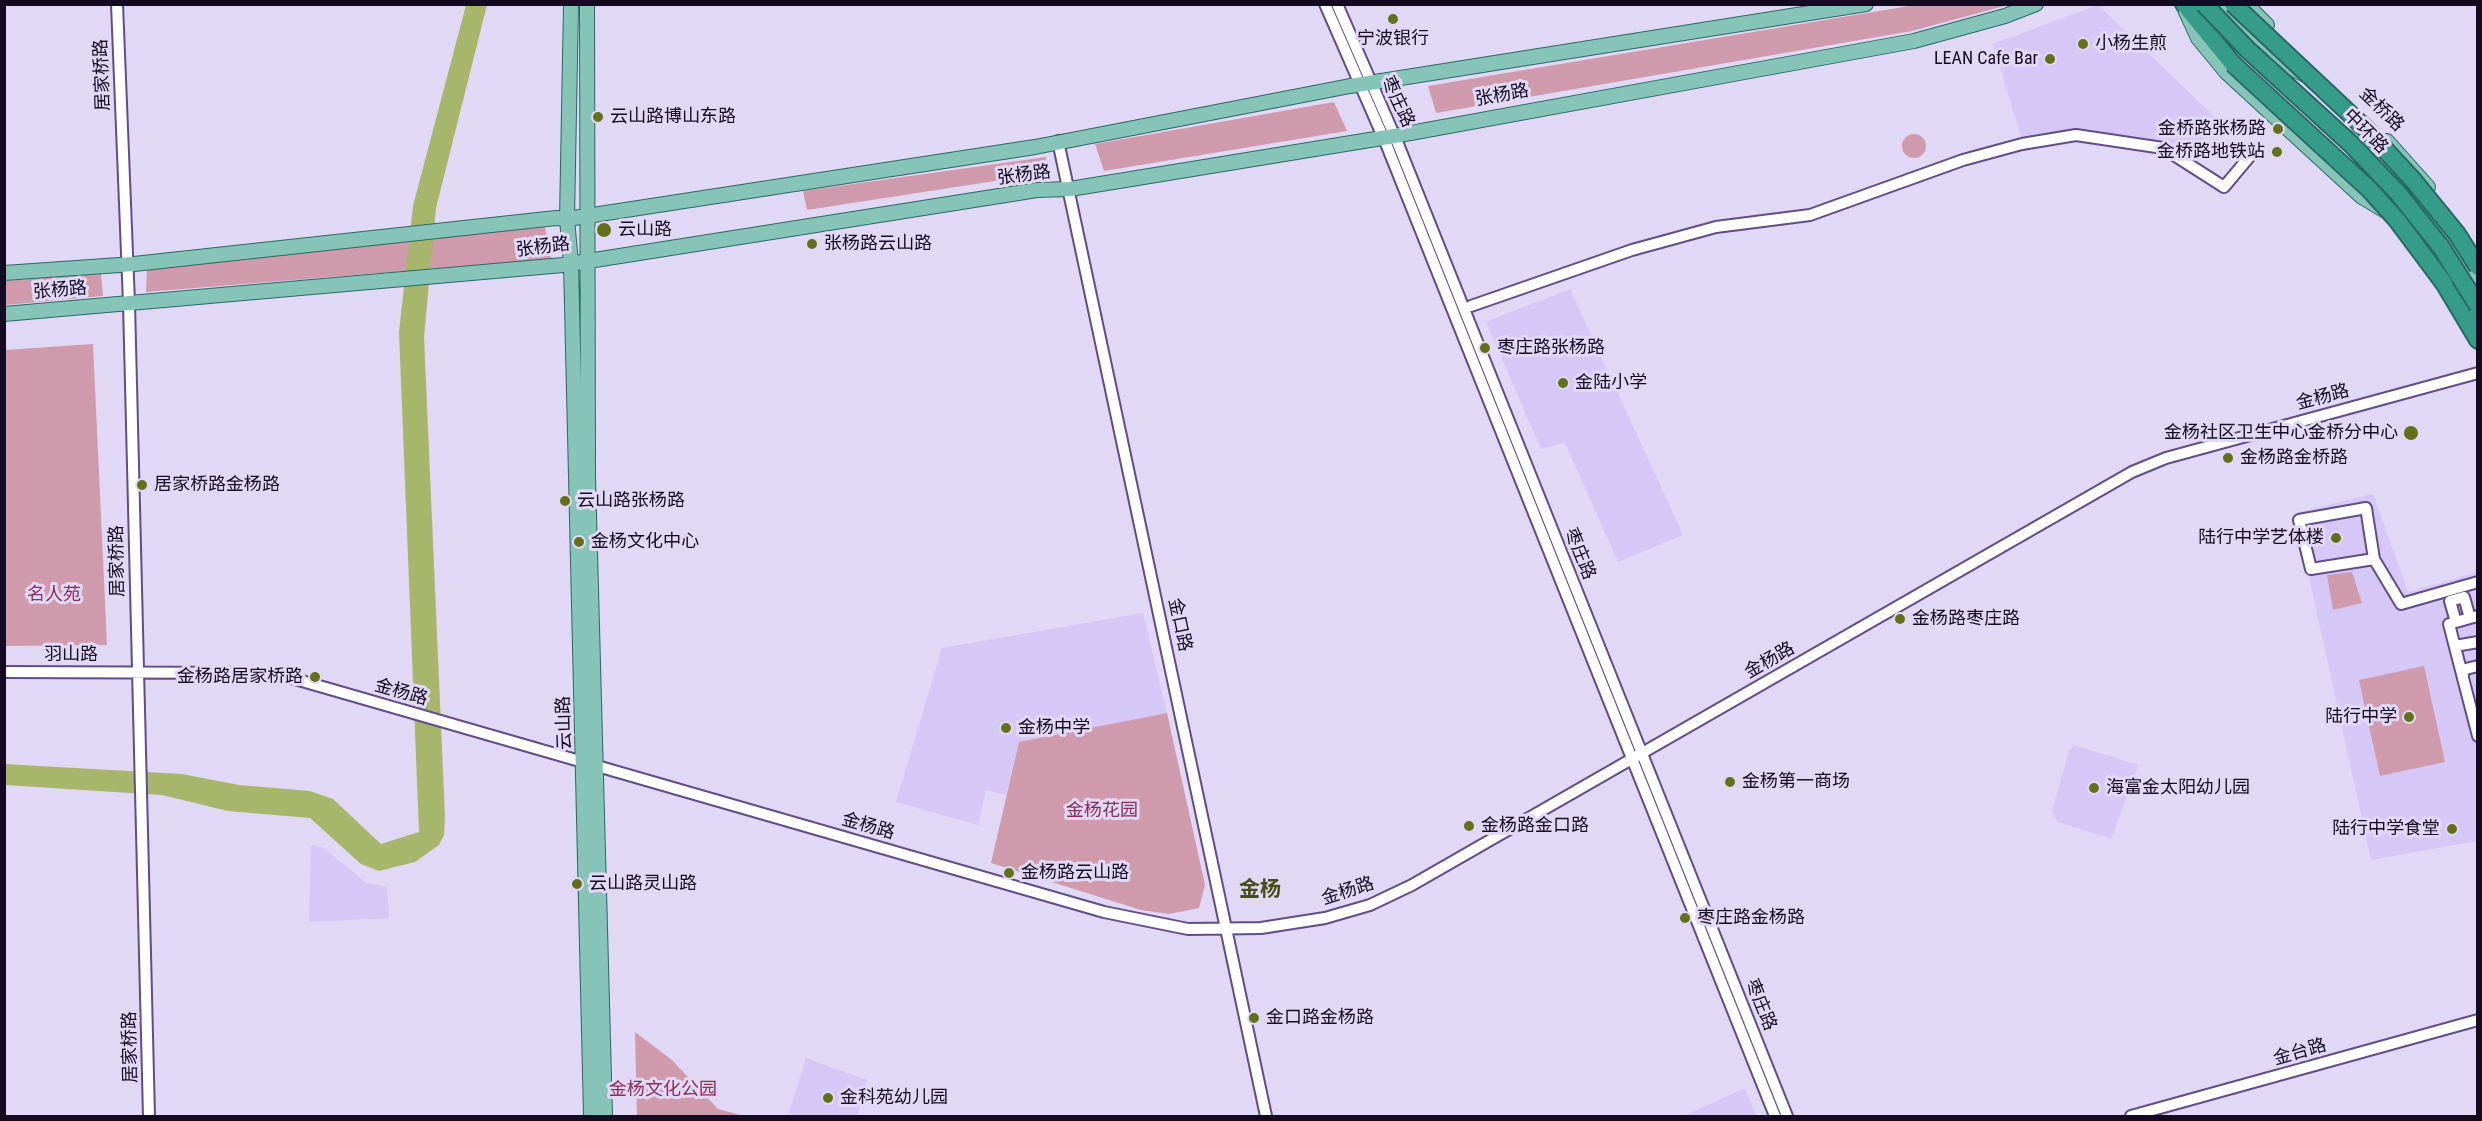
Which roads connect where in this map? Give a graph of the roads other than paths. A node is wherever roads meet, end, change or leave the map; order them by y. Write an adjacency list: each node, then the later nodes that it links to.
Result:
1 (117, 4): 27 (street, 居家桥路)
2 (571, 4): 23 (main road, 云山路)
3 (587, 4): 22 (main road, 云山路)
4 (1325, 4): 13 (street, 枣庄路)
5 (1337, 4): 13 (street, 枣庄路)
6 (1866, 4): 13 (main road, 张杨路)
7 (2036, 4): 16 (main road, 张杨路)
8 (2184, 4): 15 (main road); 21 (main road); 37 (highway, bridge)
9 (2204, 4): 21 (highway, 中环路, bridge)
10 (2217, 4): 14 (main road)
11 (2233, 4): 28 (highway, 中环路, bridge)
12 (2246, 4): 14 (main road, 金桥路)
13 (1364, 84): 16 (street, 枣庄路); 17 (main road, 张杨路)
14 (2334, 89): 24 (main road, 金桥路)
15 (2327, 132): 19 (main road); 21 (main road)
16 (1389, 136): 20 (main road, 张杨路); 51 (street, 枣庄路)
17 (1058, 141): 20 (street, 金口路); 22 (main road, 张杨路)
18 (2242, 149): 32 (street)
19 (2381, 185): 21 (main road); 21 (main road)
20 (1070, 189): 25 (main road, 张杨路); 53 (street, 金口路)
21 (2416, 214): 30 (main road); 33 (highway, 中环路, bridge); 35 (highway, bridge); 36 (main road)
22 (586, 216): 23 (main road, 张杨路); 25 (main road, 云山路)
23 (567, 219): 26 (main road, 云山路); 27 (main road, 张杨路)
24 (2478, 253)
25 (586, 261): 26 (main road, 张杨路); 52 (main road, 云山路)
26 (571, 263): 31 (main road, 张杨路); 52 (main road, 云山路)
27 (126, 264): 29 (main road, 张杨路); 31 (street, 居家桥路)
28 (2478, 267)
29 (4, 273)
30 (2478, 285)
31 (129, 303): 34 (main road, 张杨路); 48 (street, 居家桥路)
32 (1471, 306)
33 (2478, 306)
34 (4, 314)
35 (2478, 322)
36 (2478, 327)
37 (2478, 340)
38 (2478, 373): 51 (street, 金杨路)
39 (2374, 559): 39 (street); 40 (street)
40 (2478, 582)
41 (2474, 617): 42 (street); 42 (street)
42 (2456, 622): 44 (street)
43 (2478, 642): 44 (street)
44 (2455, 646): 46 (street)
45 (2478, 666): 46 (street)
46 (2462, 670): 49 (street)
47 (4, 672): 48 (street, 羽山路)
48 (138, 672): 52 (street, 金杨路); 55 (street, 居家桥路)
49 (2473, 695): 50 (street)
50 (2477, 732)
51 (1637, 757): 53 (street, 金杨路); 59 (street, 枣庄路); 60 (street, 枣庄路)
52 (590, 763): 53 (street, 金杨路); 56 (main road, 云山路); 57 (main road, 云山路)
53 (1228, 931): 58 (street, 金口路)
54 (2478, 1020): 61 (street, 金台路)
55 (149, 1116)
56 (591, 1116)
57 (605, 1116)
58 (1266, 1116)
59 (1775, 1116)
60 (1787, 1116)
61 (2131, 1116)

